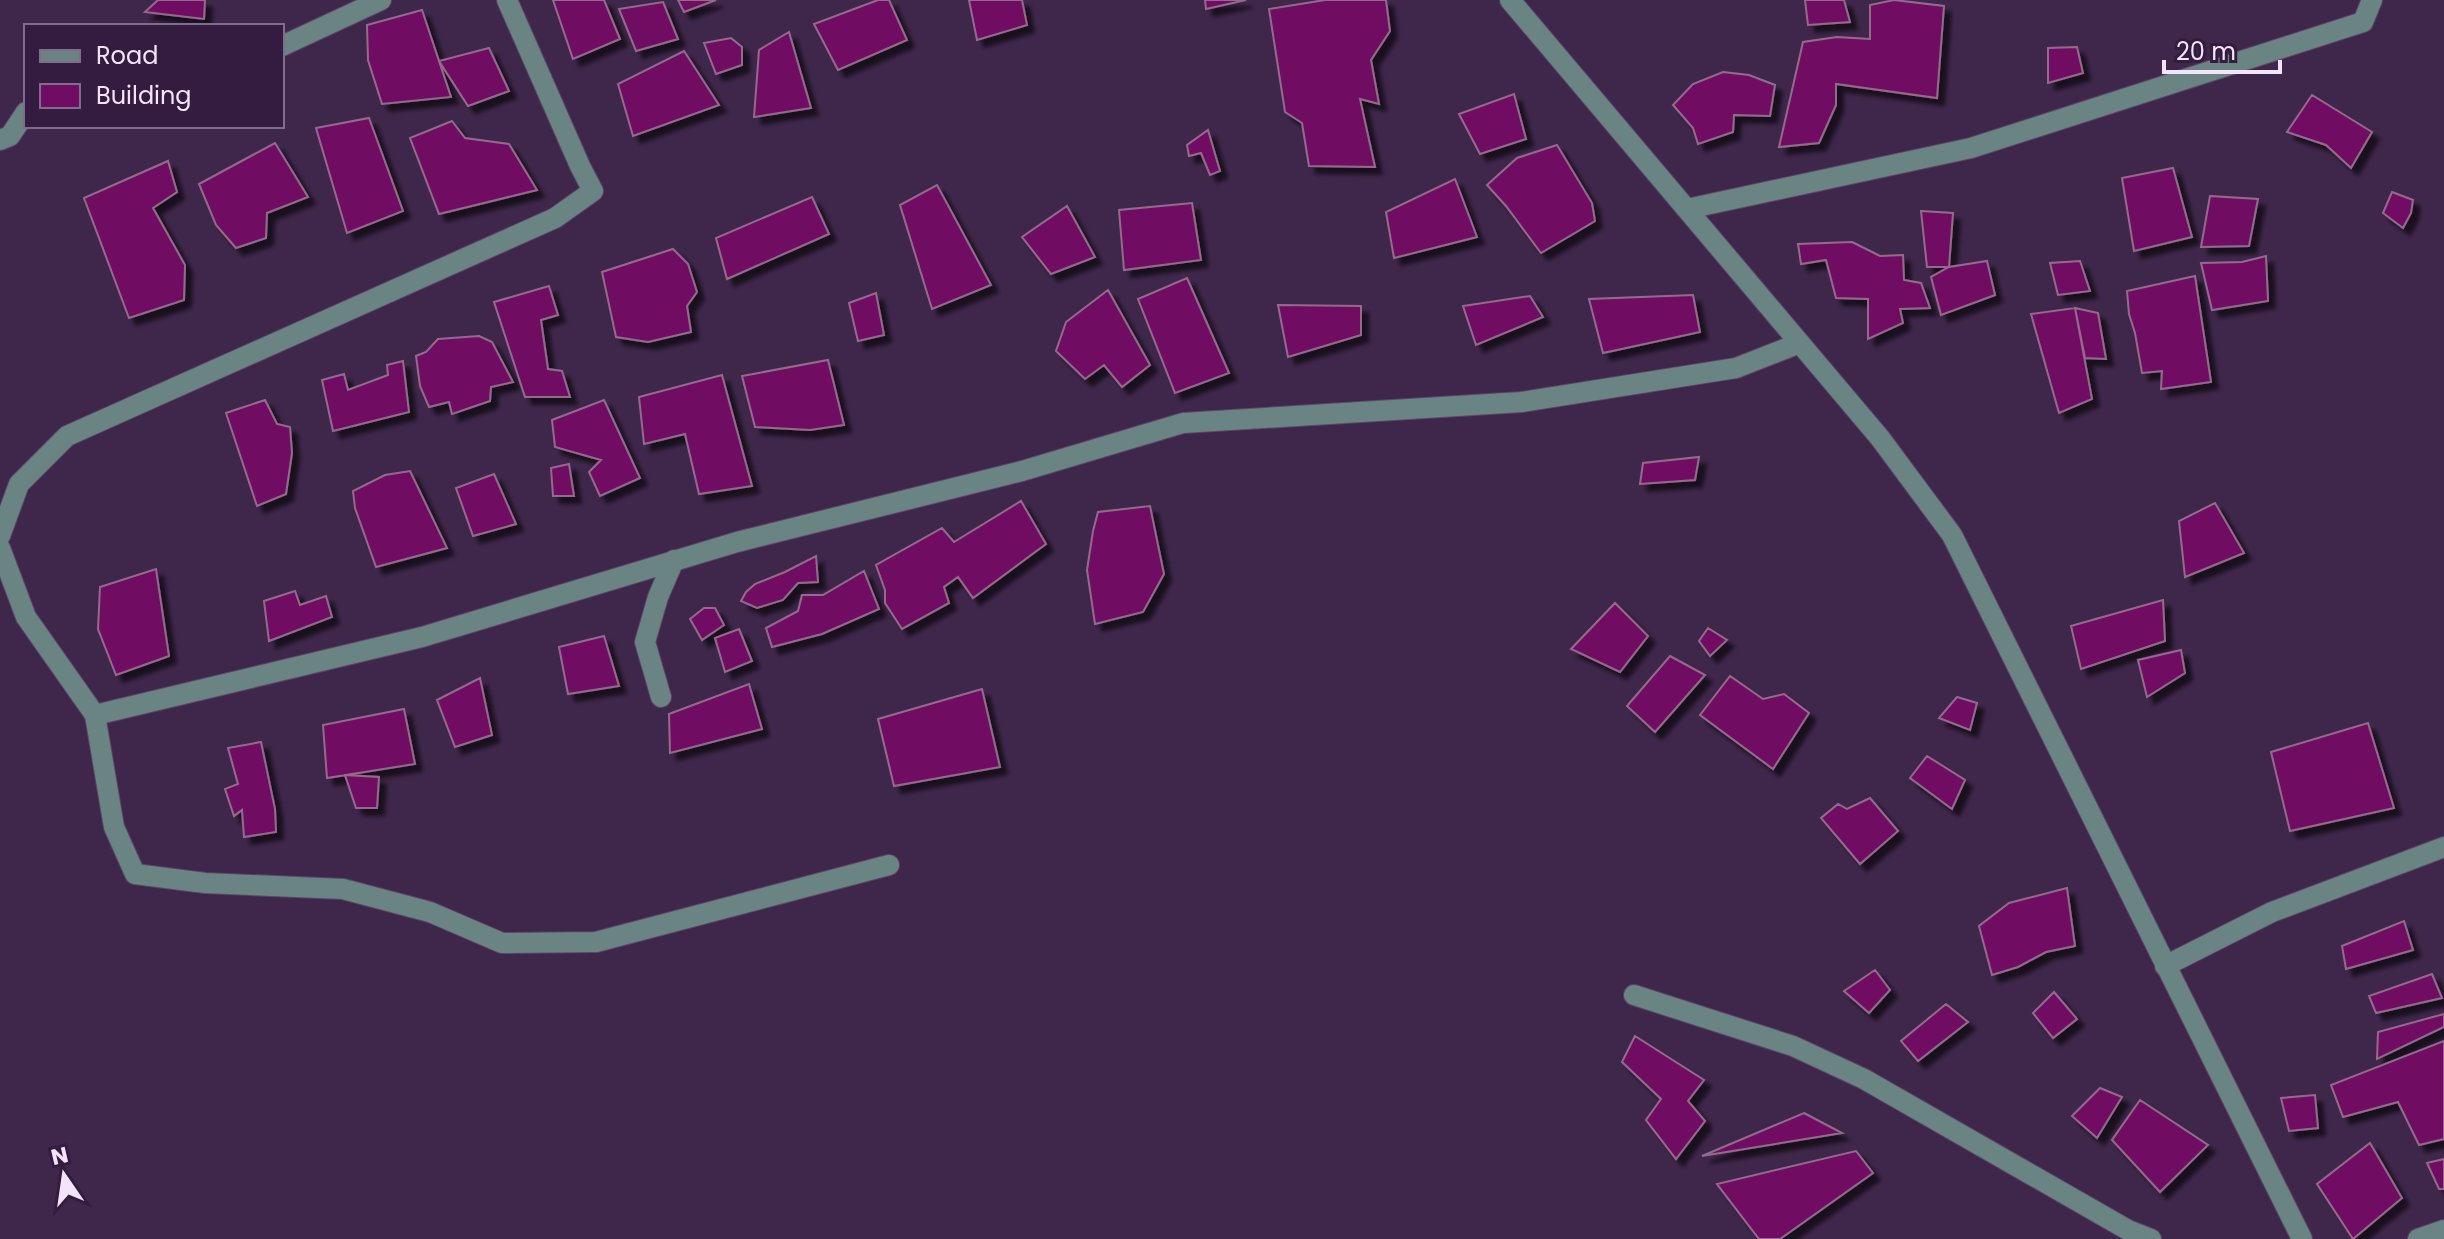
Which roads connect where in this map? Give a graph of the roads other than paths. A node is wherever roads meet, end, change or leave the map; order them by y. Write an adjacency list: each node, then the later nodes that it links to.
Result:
1 (381, 0): 5 (street)
2 (507, 0): 10 (street)
3 (1510, 0): 8 (street)
4 (2372, 0): 8 (street)
5 (284, 45)
6 (24, 115): 7 (street)
7 (0, 140)
8 (1687, 209): 9 (street)
9 (1800, 343): 12 (street); 17 (street)
10 (0, 536)
11 (0, 548): 14 (street)
12 (674, 560): 13 (street); 14 (street)
13 (661, 697)
14 (95, 715): 16 (street)
15 (2444, 847): 17 (street)
16 (889, 865)
17 (2165, 966): 21 (street)
18 (1634, 995): 20 (street)
19 (2444, 1230): 22 (street)
20 (2151, 1239)
21 (2302, 1239)
22 (2418, 1239)

